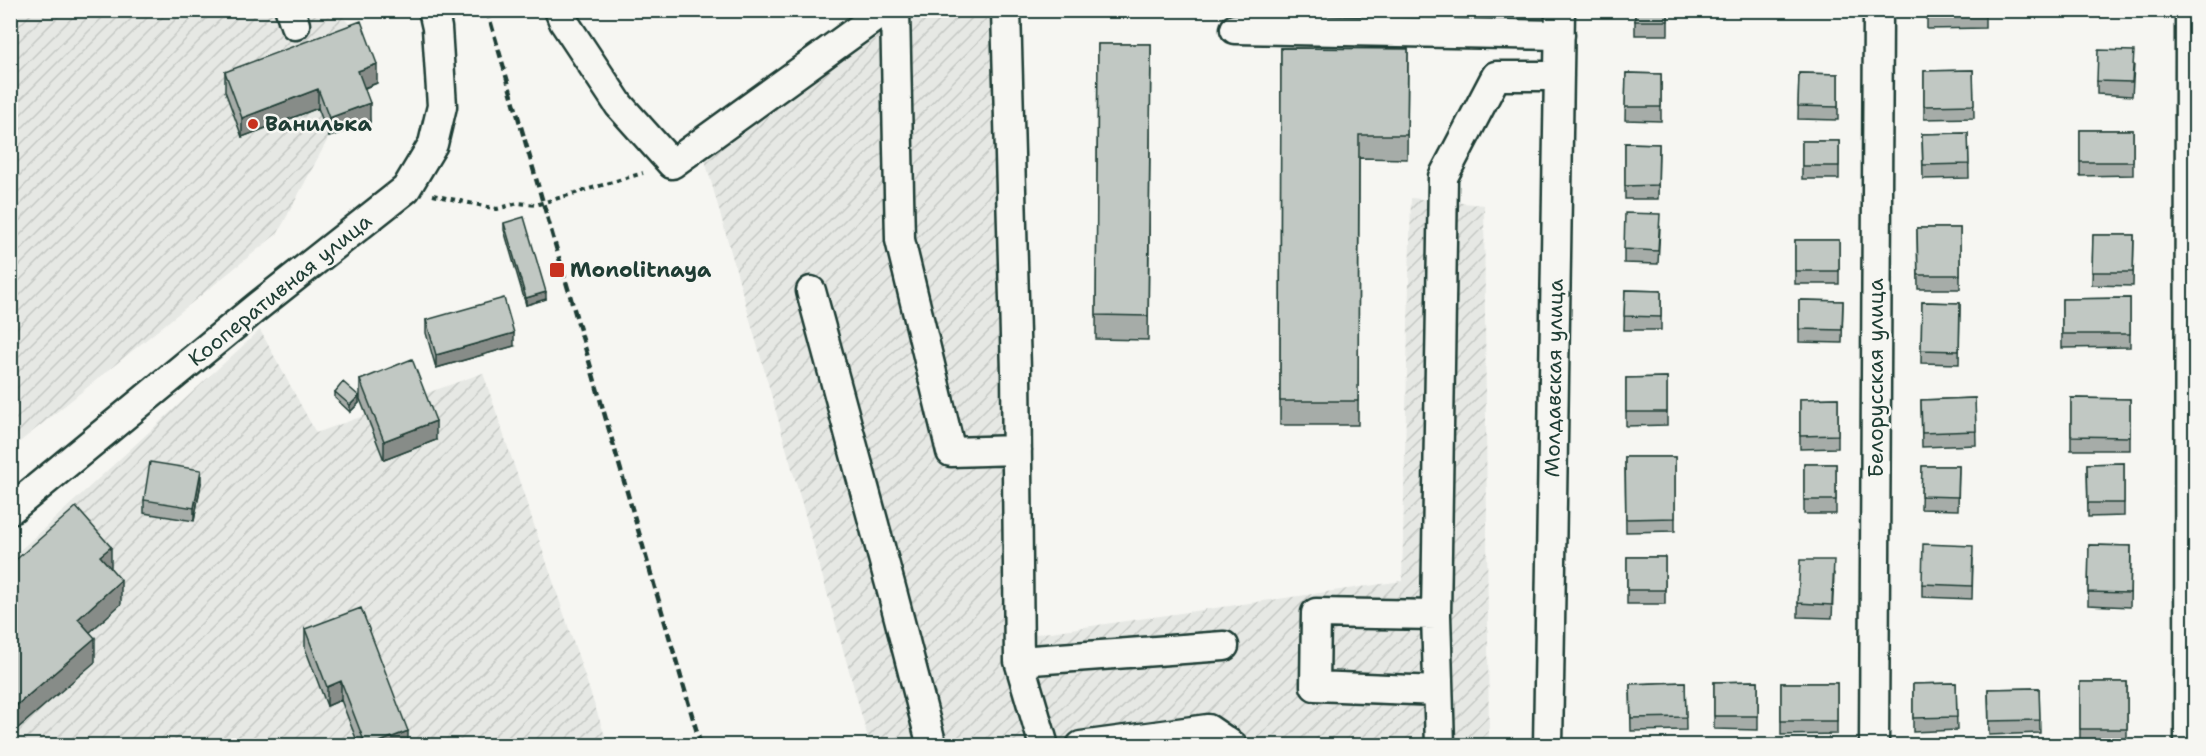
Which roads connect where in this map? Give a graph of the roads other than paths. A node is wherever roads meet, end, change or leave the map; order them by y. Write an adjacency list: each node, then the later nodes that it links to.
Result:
1 (433, 10): 13 (street, Кооперативная улица)
2 (559, 10): 3 (street)
3 (885, 10)
4 (895, 10): 12 (street)
5 (1006, 10): 12 (street)
6 (1878, 10): 25 (street, Белорусская улица)
7 (2190, 10): 26 (street)
8 (1560, 23): 9 (street); 10 (street, Молдавская улица)
9 (1235, 29)
10 (1559, 76): 14 (street); 24 (street, Молдавская улица)
11 (811, 291): 19 (street)
12 (1017, 450): 16 (street)
13 (10, 510)
14 (1436, 615): 17 (street); 17 (street)
15 (1224, 646): 16 (street)
16 (1019, 661): 20 (street)
17 (1438, 690): 23 (street)
18 (1144, 742): 21 (street); 22 (street)
19 (932, 746)
20 (1044, 746)
21 (1081, 746)
22 (1233, 746)
23 (1440, 746)
24 (1548, 746)
25 (1874, 746)
26 (2189, 746)

